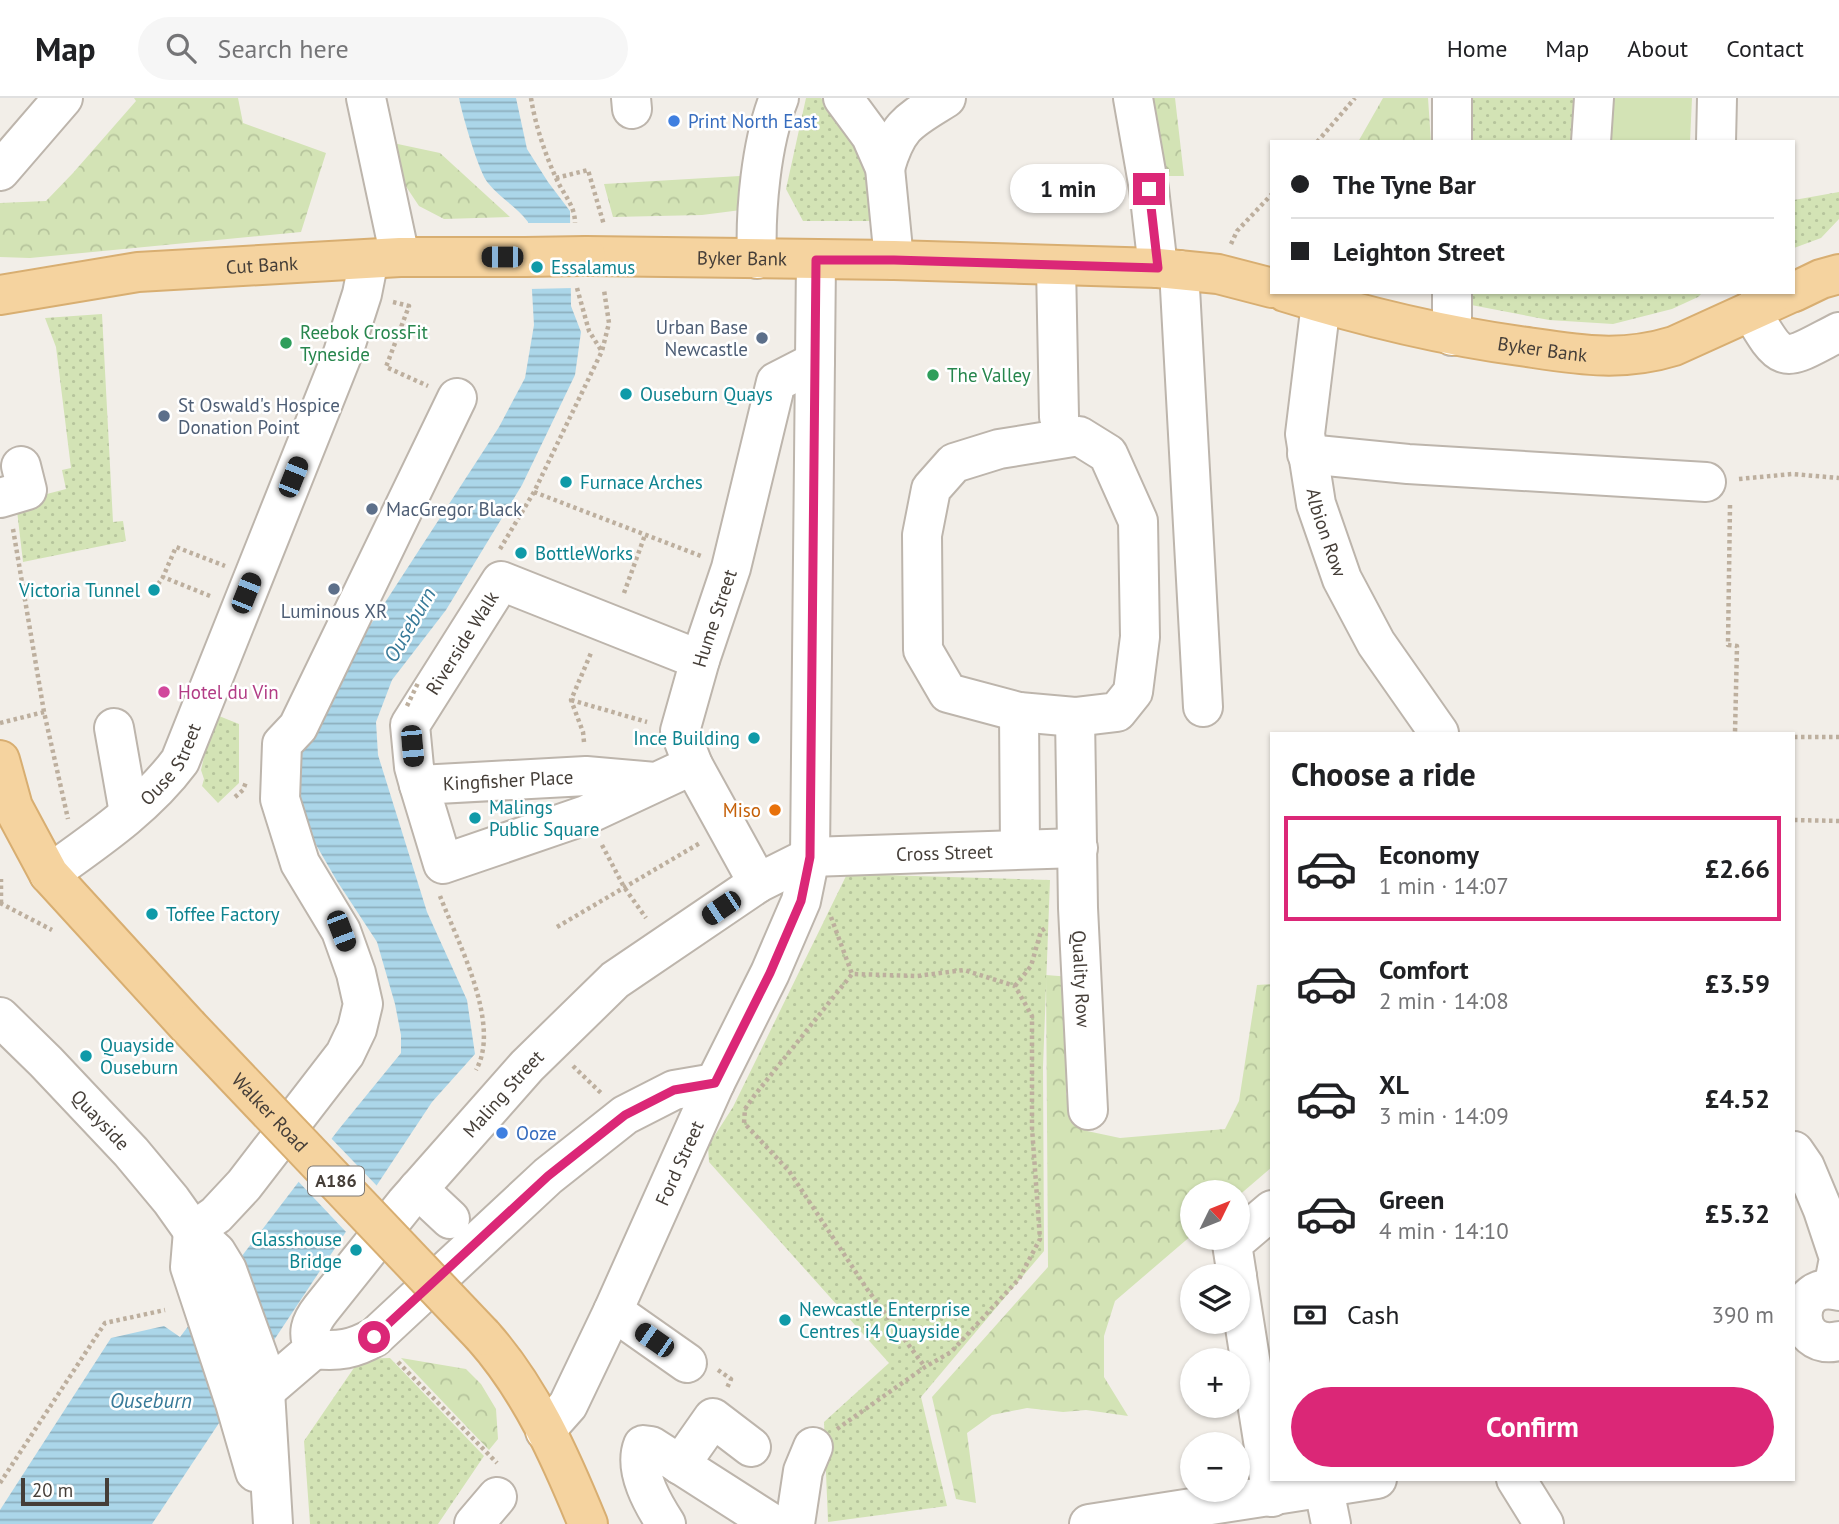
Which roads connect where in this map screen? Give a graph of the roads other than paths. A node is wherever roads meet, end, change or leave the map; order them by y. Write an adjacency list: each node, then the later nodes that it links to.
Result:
1 (63, 98): 14 (street)
2 (366, 98): 16 (street)
3 (779, 98): 17 (street)
4 (844, 98): 13 (street)
5 (946, 98): 13 (street)
6 (1133, 98): 21 (street)
7 (1452, 98): 10 (street)
8 (1594, 98): 11 (street)
9 (1717, 98): 12 (street)
10 (1452, 140)
11 (1591, 140)
12 (1716, 140)
13 (885, 168): 19 (street)
14 (0, 171)
15 (525, 257): 16 (main road, Cut Bank); 17 (main road, Byker Bank, bridge)
16 (384, 258): 23 (main road, Cut Bank); 48 (street, Ouse Street)
17 (757, 260): 18 (main road, Byker Bank)
18 (816, 260): 19 (main road, Byker Bank); 33 (street, Ford Street)
19 (894, 260): 20 (main road, Byker Bank)
20 (1056, 266): 21 (main road, Byker Bank); 35 (street)
21 (1168, 269): 24 (main road, Byker Bank); 39 (street)
22 (0, 279): 23 (street)
23 (39, 287): 29 (main road, Cut Bank)
24 (1270, 287)
25 (1292, 294): 30 (main road, Byker Bank)
26 (1452, 294): 32 (street)
27 (1784, 294): 32 (main road, Byker Bank)
28 (1794, 294): 31 (street)
29 (0, 295)
30 (1321, 303): 32 (main road, Byker Bank); 36 (street, Albion Row)
31 (1839, 332)
32 (1452, 336)
33 (815, 362): 38 (street, Hume Street); 52 (street, Ford Street)
34 (446, 393): 62 (street)
35 (1059, 417)
36 (1307, 454): 37 (street); 43 (street, Albion Row)
37 (1718, 481)
38 (700, 660): 44 (street, Hume Street); 47 (street, Riverside Walk)
39 (1203, 707)
40 (1019, 712): 41 (street); 41 (street); 51 (street)
41 (1075, 717): 50 (street, Quality Row)
42 (114, 728): 48 (street)
43 (1433, 731)
44 (687, 748): 46 (street, Kingfisher Place); 54 (street)
45 (0, 760): 49 (main road, A186)
46 (655, 782): 47 (street, Kingfisher Place); 47 (street, Kingfisher Place)
47 (419, 785)
48 (129, 813): 53 (street, Ouse Street)
49 (11, 821): 53 (main road, Walker Road / A186)
50 (1077, 836): 51 (street, Cross Street); 57 (street, Quality Row)
51 (1020, 837): 52 (street, Cross Street)
52 (810, 857): 54 (street, Maling Street); 56 (street, Ford Street)
53 (62, 864): 72 (main road, Walker Road / A186, bridge)
54 (758, 883): 59 (street, Maling Street)
55 (0, 1017): 62 (street, Quayside)
56 (715, 1083): 65 (street, Ford Street); 68 (street)
57 (1087, 1110)
58 (1795, 1152): 64 (street)
59 (412, 1196): 61 (street); 68 (street, Maling Street)
60 (1270, 1212): 63 (street)
61 (450, 1219)
62 (192, 1231): 70 (street, Quayside); 70 (street)
63 (1235, 1264)
64 (1836, 1290): 67 (street)
65 (612, 1311): 69 (street); 72 (street, Ford Street)
66 (1249, 1334): 71 (street)
67 (1814, 1342)
68 (312, 1344): 70 (street, Maling Street)
69 (697, 1363)
70 (254, 1386): 83 (street)
71 (1266, 1420): 76 (street)
72 (545, 1431): 84 (main road, Walker Road / A186)
73 (751, 1447): 75 (street)
74 (813, 1447): 82 (street)
75 (680, 1465): 82 (street); 85 (street)
76 (1270, 1471)
77 (1271, 1481): 80 (street)
78 (1373, 1481): 81 (street)
79 (1517, 1481): 87 (street)
80 (1272, 1497): 81 (street); 86 (street)
81 (1327, 1506)
82 (771, 1522)
83 (271, 1524)
84 (588, 1524)
85 (666, 1524)
86 (1089, 1524)
87 (1544, 1524)

